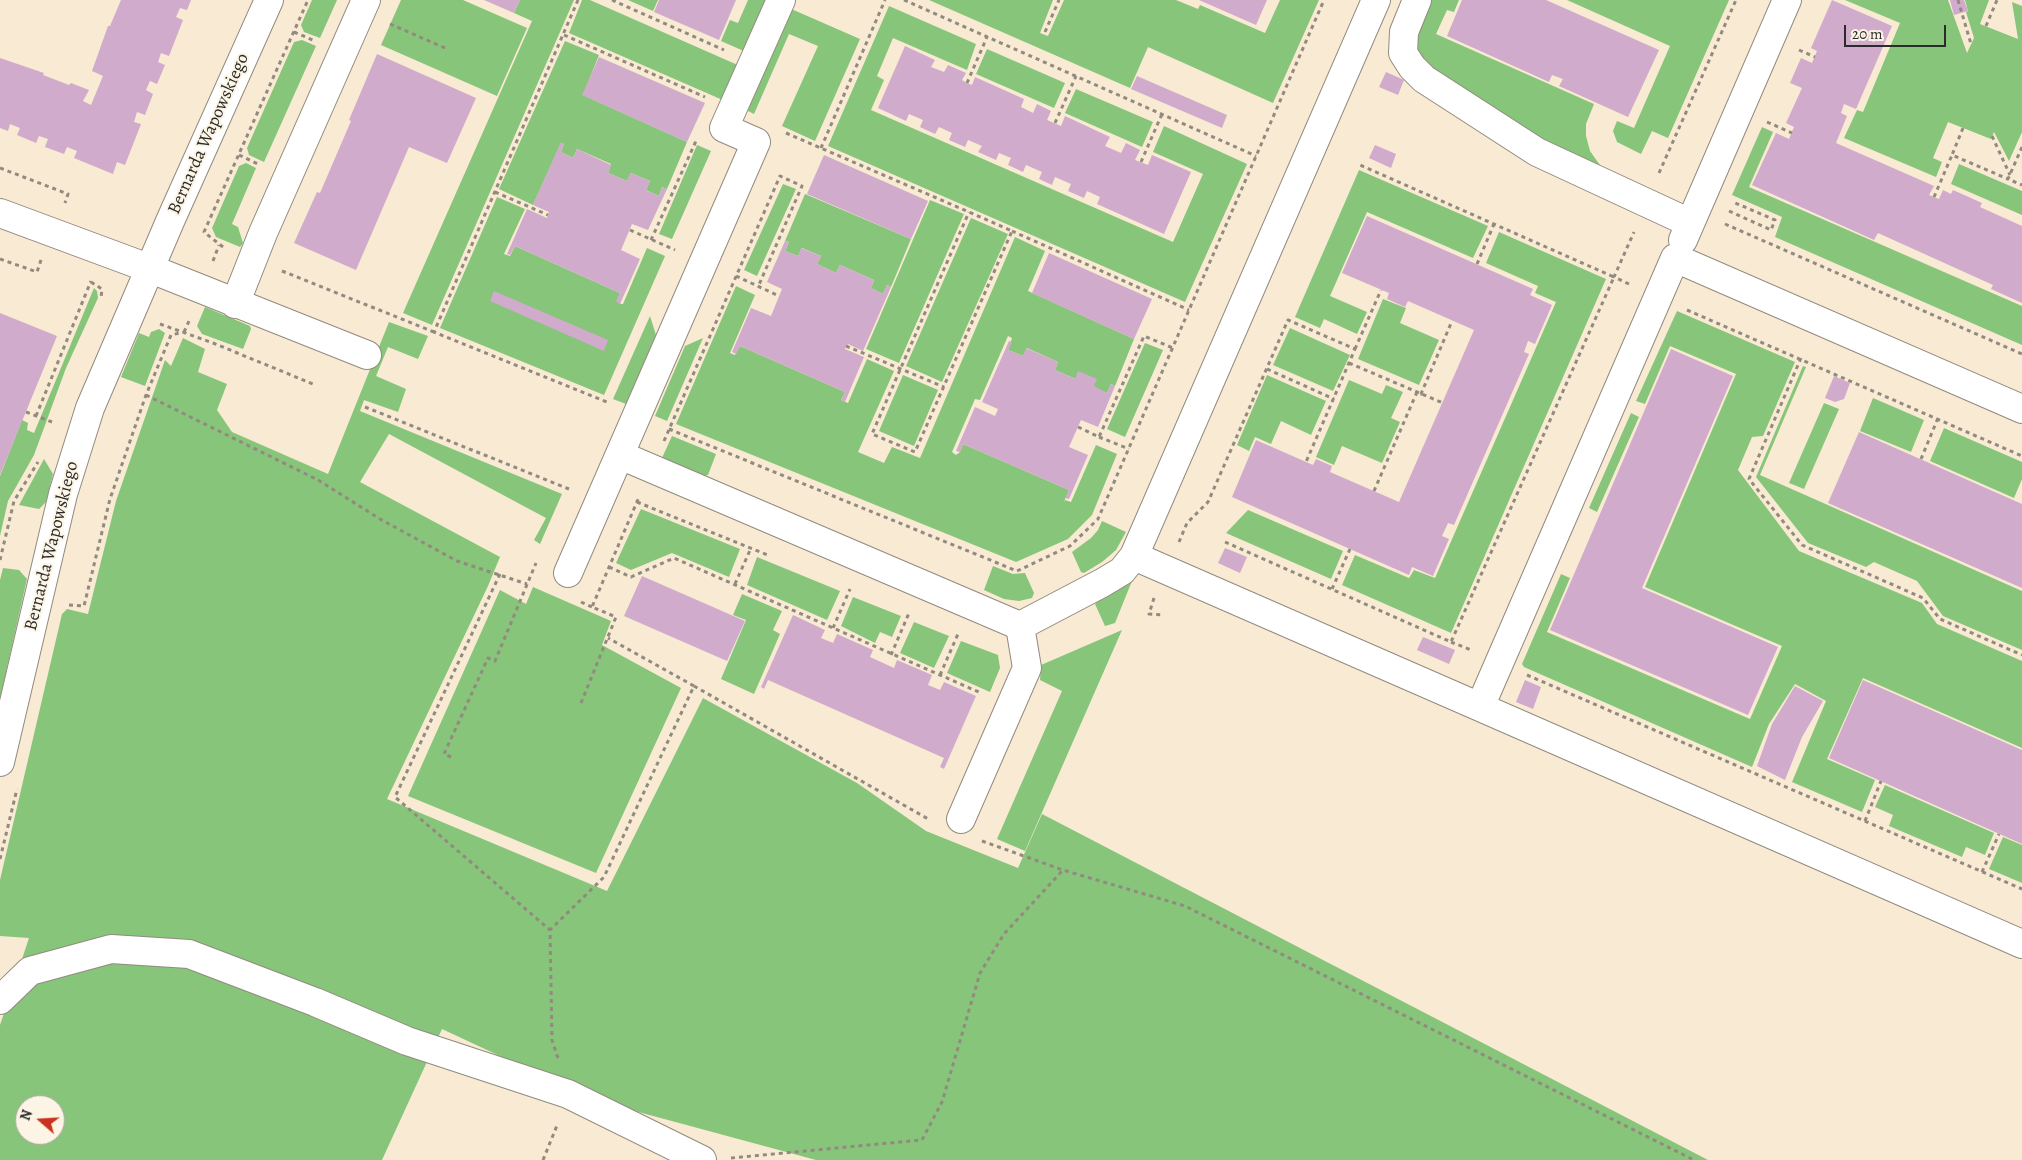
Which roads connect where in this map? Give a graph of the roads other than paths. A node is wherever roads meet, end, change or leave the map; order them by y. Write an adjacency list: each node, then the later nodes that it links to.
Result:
1 (269, 0): 10 (street, Bernarda Wapowskiego)
2 (366, 0): 11 (street)
3 (780, 0): 14 (street)
4 (1376, 0): 15 (street)
5 (1416, 0): 8 (street)
6 (1787, 0): 8 (street)
7 (0, 213): 10 (street)
8 (1690, 223): 9 (street)
9 (1675, 258): 13 (street); 18 (street)
10 (151, 269): 11 (street); 19 (street, Bernarda Wapowskiego)
11 (235, 304): 12 (street)
12 (367, 355)
13 (2022, 409)
14 (620, 455): 16 (street); 17 (street)
15 (1144, 561): 17 (street); 18 (street)
16 (568, 573)
17 (1020, 626): 20 (street)
18 (1480, 707): 21 (street)
19 (0, 762)
20 (968, 828)
21 (2022, 944)
22 (0, 1000): 23 (street)
23 (713, 1159)

